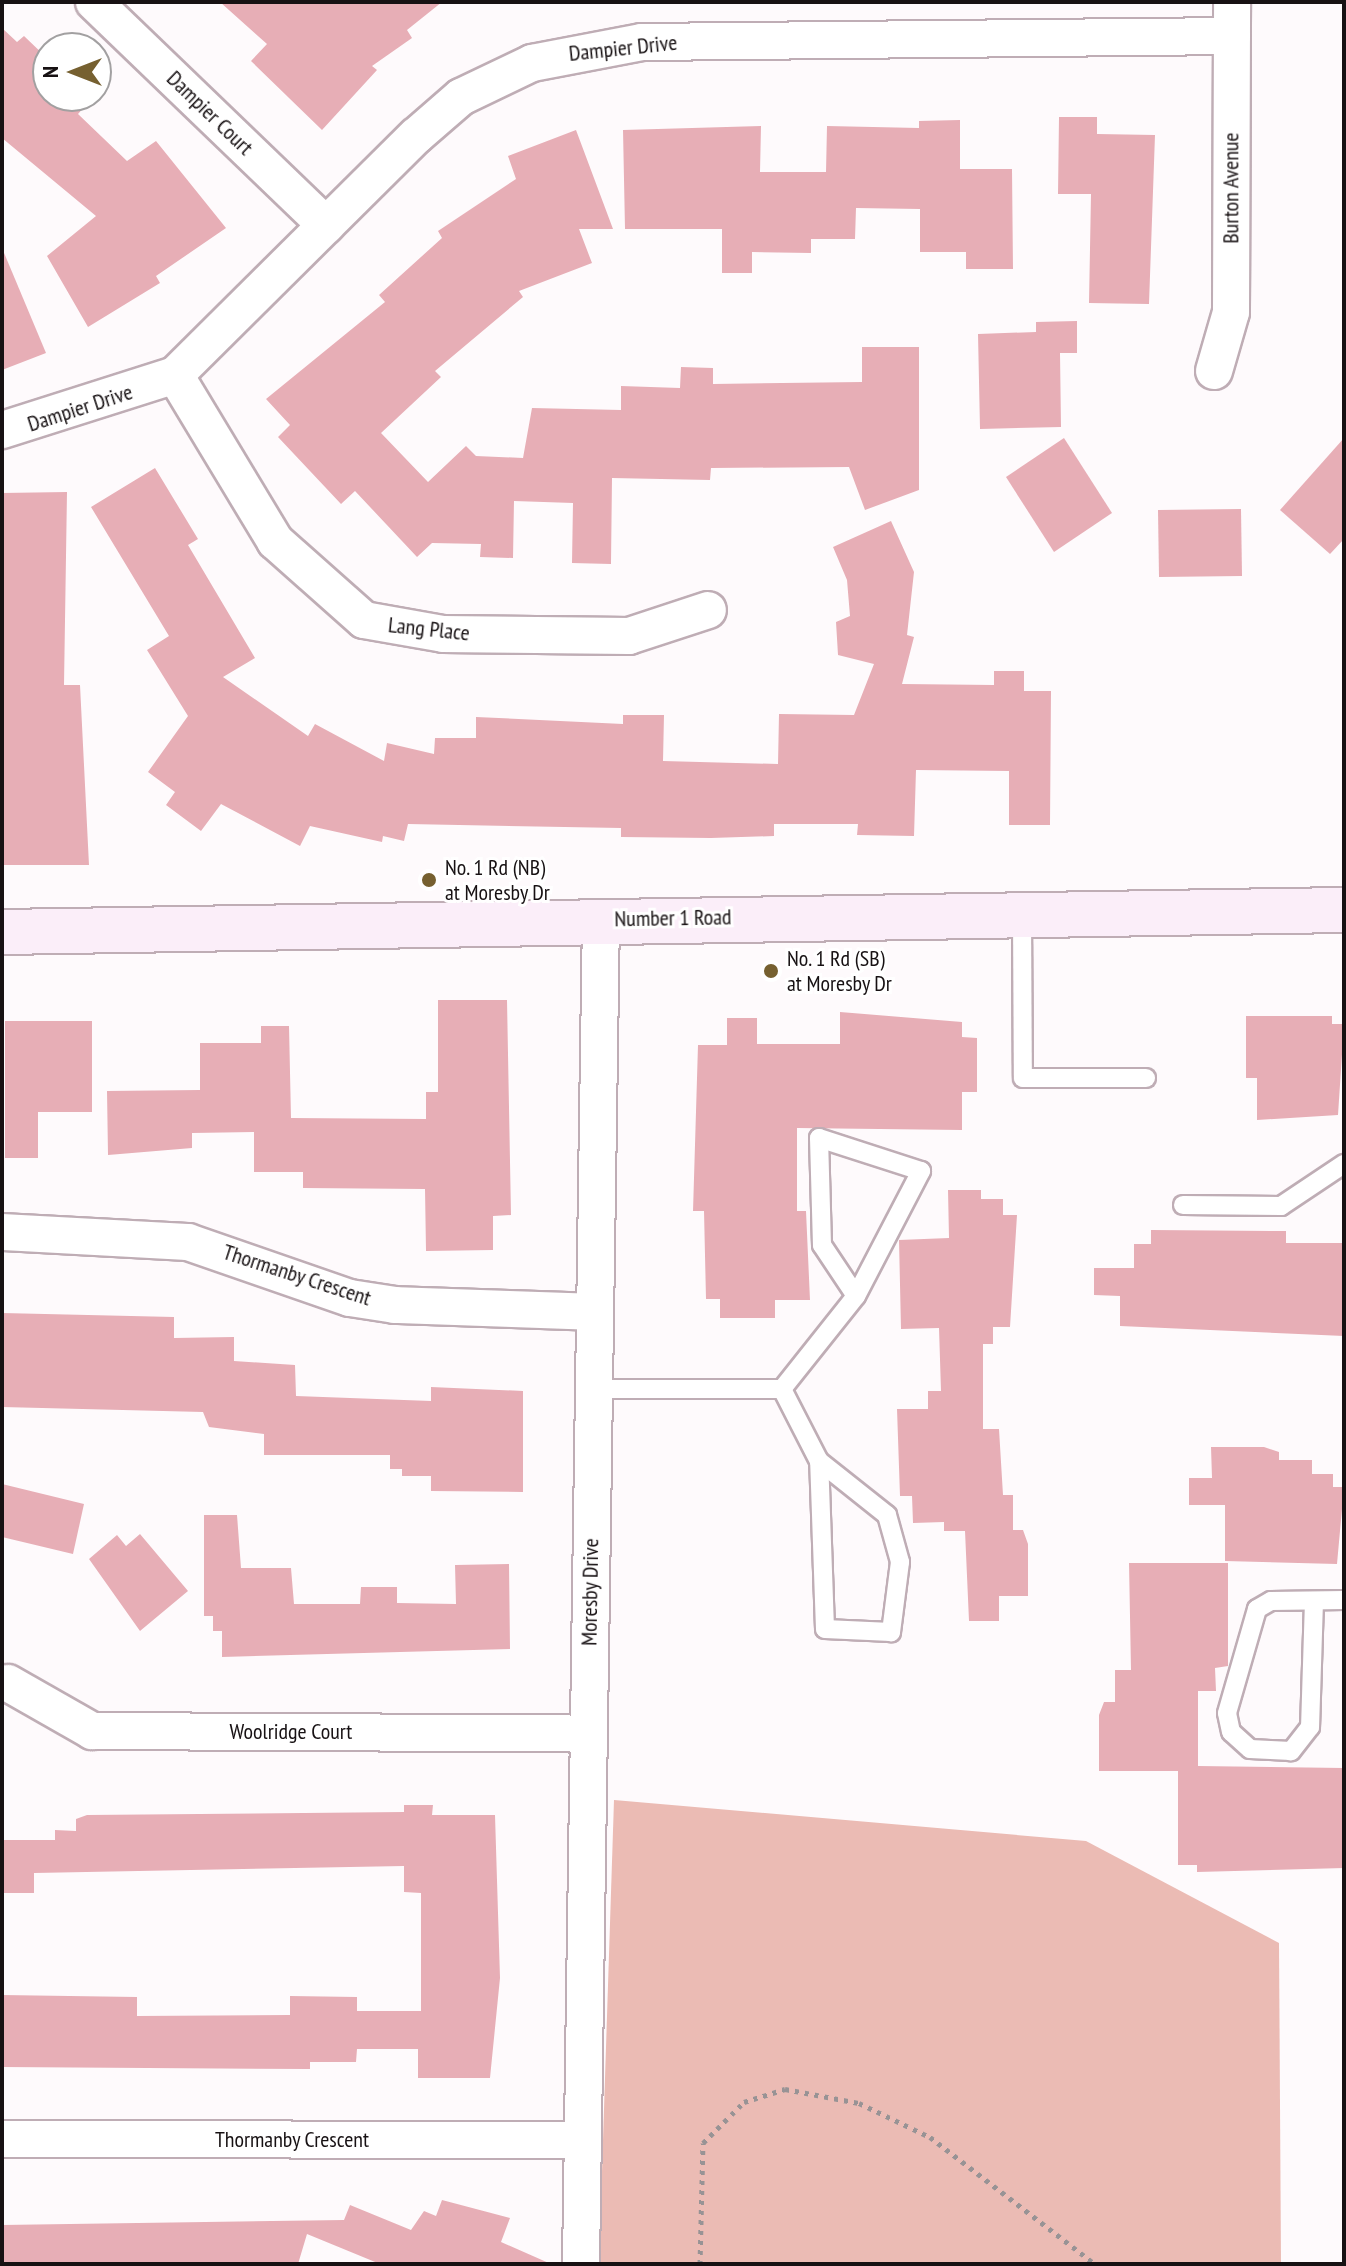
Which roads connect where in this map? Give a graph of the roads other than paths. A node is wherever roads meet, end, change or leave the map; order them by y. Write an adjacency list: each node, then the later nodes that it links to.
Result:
1 (94, 2): 3 (street, Dampier Court)
2 (1232, 19): 3 (street, Dampier Drive); 4 (street, Burton Avenue)
3 (326, 225): 5 (street, Dampier Drive)
4 (1214, 371)
5 (175, 375): 6 (street, Dampier Drive); 7 (street, Lang Place)
6 (2, 430)
7 (708, 610)
8 (1344, 910): 9 (main road, Number 1 Road)
9 (1022, 914): 10 (main road, Number 1 Road); 12 (lane)
10 (601, 919): 11 (main road, Number 1 Road); 17 (street, Moresby Drive)
11 (2, 932)
12 (1146, 1078)
13 (1344, 1164): 14 (lane)
14 (1183, 1205)
15 (2, 1232): 17 (street, Thormanby Crescent)
16 (856, 1296): 16 (lane); 19 (lane)
17 (594, 1312): 18 (street, Moresby Drive)
18 (594, 1389): 19 (lane); 24 (street, Moresby Drive)
19 (782, 1389): 20 (lane)
20 (819, 1461): 20 (lane)
21 (1344, 1600): 22 (lane)
22 (1314, 1601): 22 (lane)
23 (8, 1683): 24 (street, Woolridge Court)
24 (587, 1734): 26 (street, Moresby Drive)
25 (2, 2139): 26 (street, Thormanby Crescent)
26 (581, 2140): 27 (street, Moresby Drive)
27 (581, 2264)

